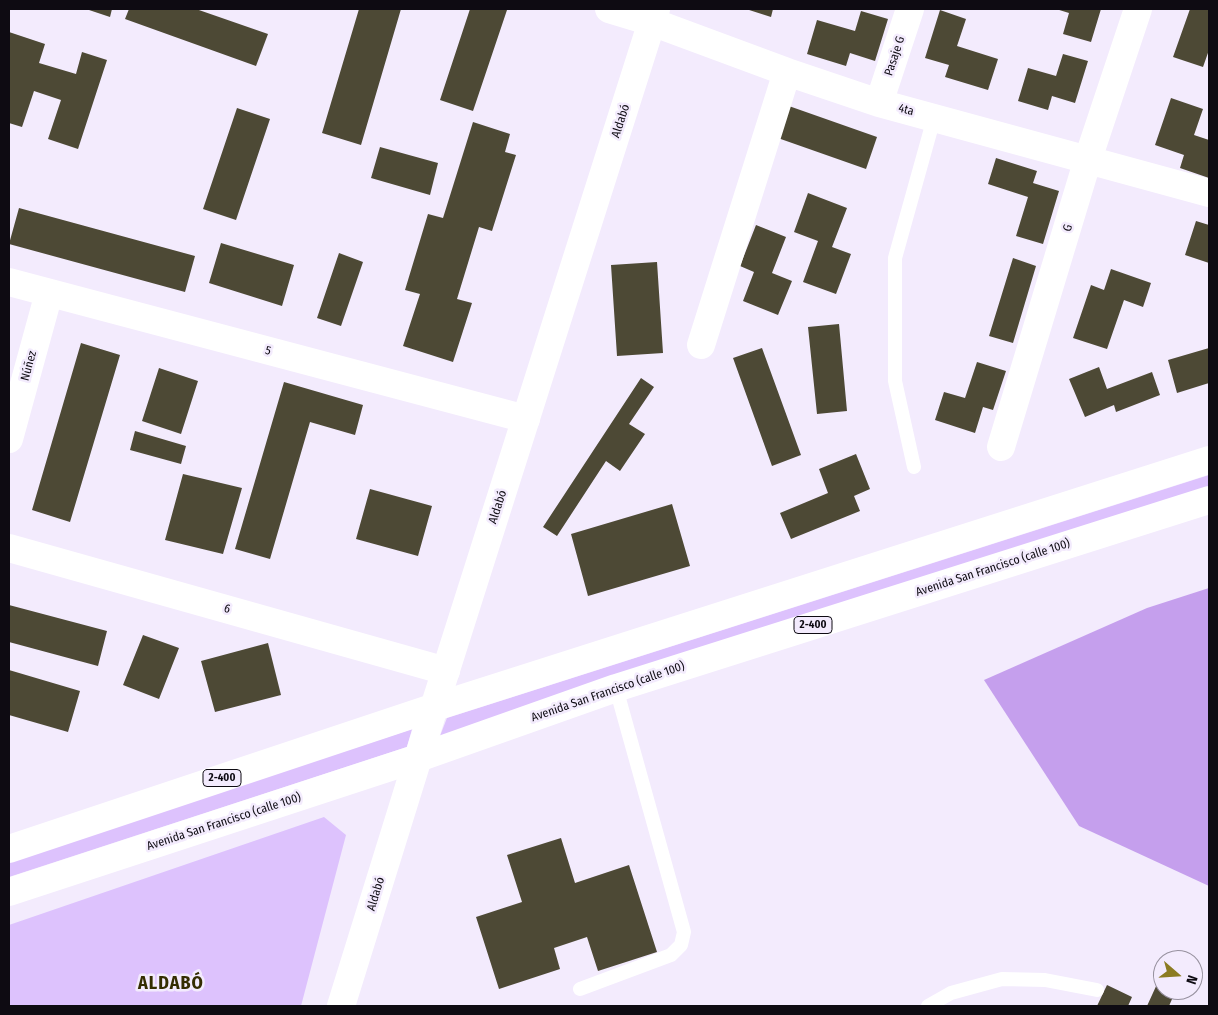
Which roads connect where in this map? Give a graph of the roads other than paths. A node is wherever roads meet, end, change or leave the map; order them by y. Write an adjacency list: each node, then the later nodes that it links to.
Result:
1 (609, 9): 4 (main road, 4ta)
2 (910, 9): 6 (main road, Pasaje G)
3 (1138, 9): 8 (main road, G)
4 (654, 15): 5 (main road, 4ta); 13 (main road, Aldabó)
5 (787, 72): 6 (main road, 4ta); 12 (main road)
6 (879, 103): 7 (main road, 4ta)
7 (934, 118): 8 (main road, 4ta); 17 (lane)
8 (1088, 159): 9 (main road, 4ta); 15 (main road, G)
9 (1209, 193)
10 (9, 282): 11 (main road, 5)
11 (49, 293): 13 (main road, 5); 14 (main road, Núñez)
12 (701, 345)
13 (526, 419): 20 (main road, Aldabó)
14 (9, 439)
15 (1001, 447)
16 (1209, 460): 22 (main road, 2-400)
17 (914, 467)
18 (1209, 500): 21 (main road, Avenida San Francisco (calle 100) / 2-400)
19 (9, 548): 20 (main road, 6)
20 (446, 671): 22 (main road, Aldabó)
21 (616, 688): 23 (main road, Avenida San Francisco (calle 100) / 2-400); 26 (lane)
22 (435, 707): 23 (main road, Aldabó); 24 (main road, 2-400)
23 (418, 758): 25 (main road, Avenida San Francisco (calle 100) / 2-400); 28 (main road, Aldabó)
24 (9, 849)
25 (9, 892)
26 (580, 989)
27 (1097, 990): 29 (lane)
28 (341, 1006)
29 (928, 1006)

